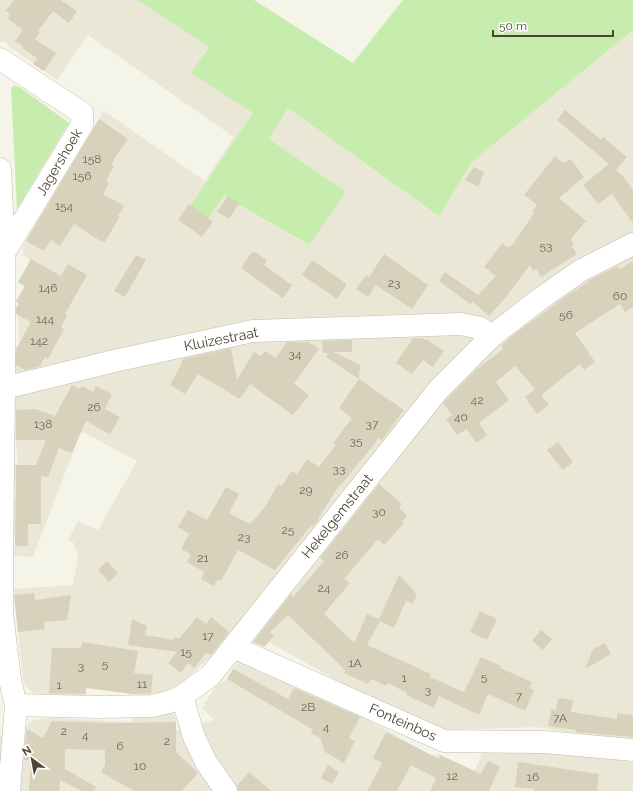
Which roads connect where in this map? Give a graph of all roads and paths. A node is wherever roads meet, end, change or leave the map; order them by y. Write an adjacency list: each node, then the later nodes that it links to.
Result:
1 (0, 59): 4 (street, Jagershoek)
2 (0, 169): 4 (street)
3 (633, 244): 5 (street, Hekelgemstraat)
4 (4, 253): 6 (street)
5 (492, 336): 6 (street, Kluizestraat); 7 (street, Hekelgemstraat)
6 (2, 388): 9 (street)
7 (233, 647): 8 (street, Hekelgemstraat); 10 (street, Fonteinbos)
8 (182, 696): 9 (street, Hekelgemstraat); 12 (street)
9 (16, 705): 11 (street)
10 (633, 750)
11 (9, 791)
12 (226, 791)

